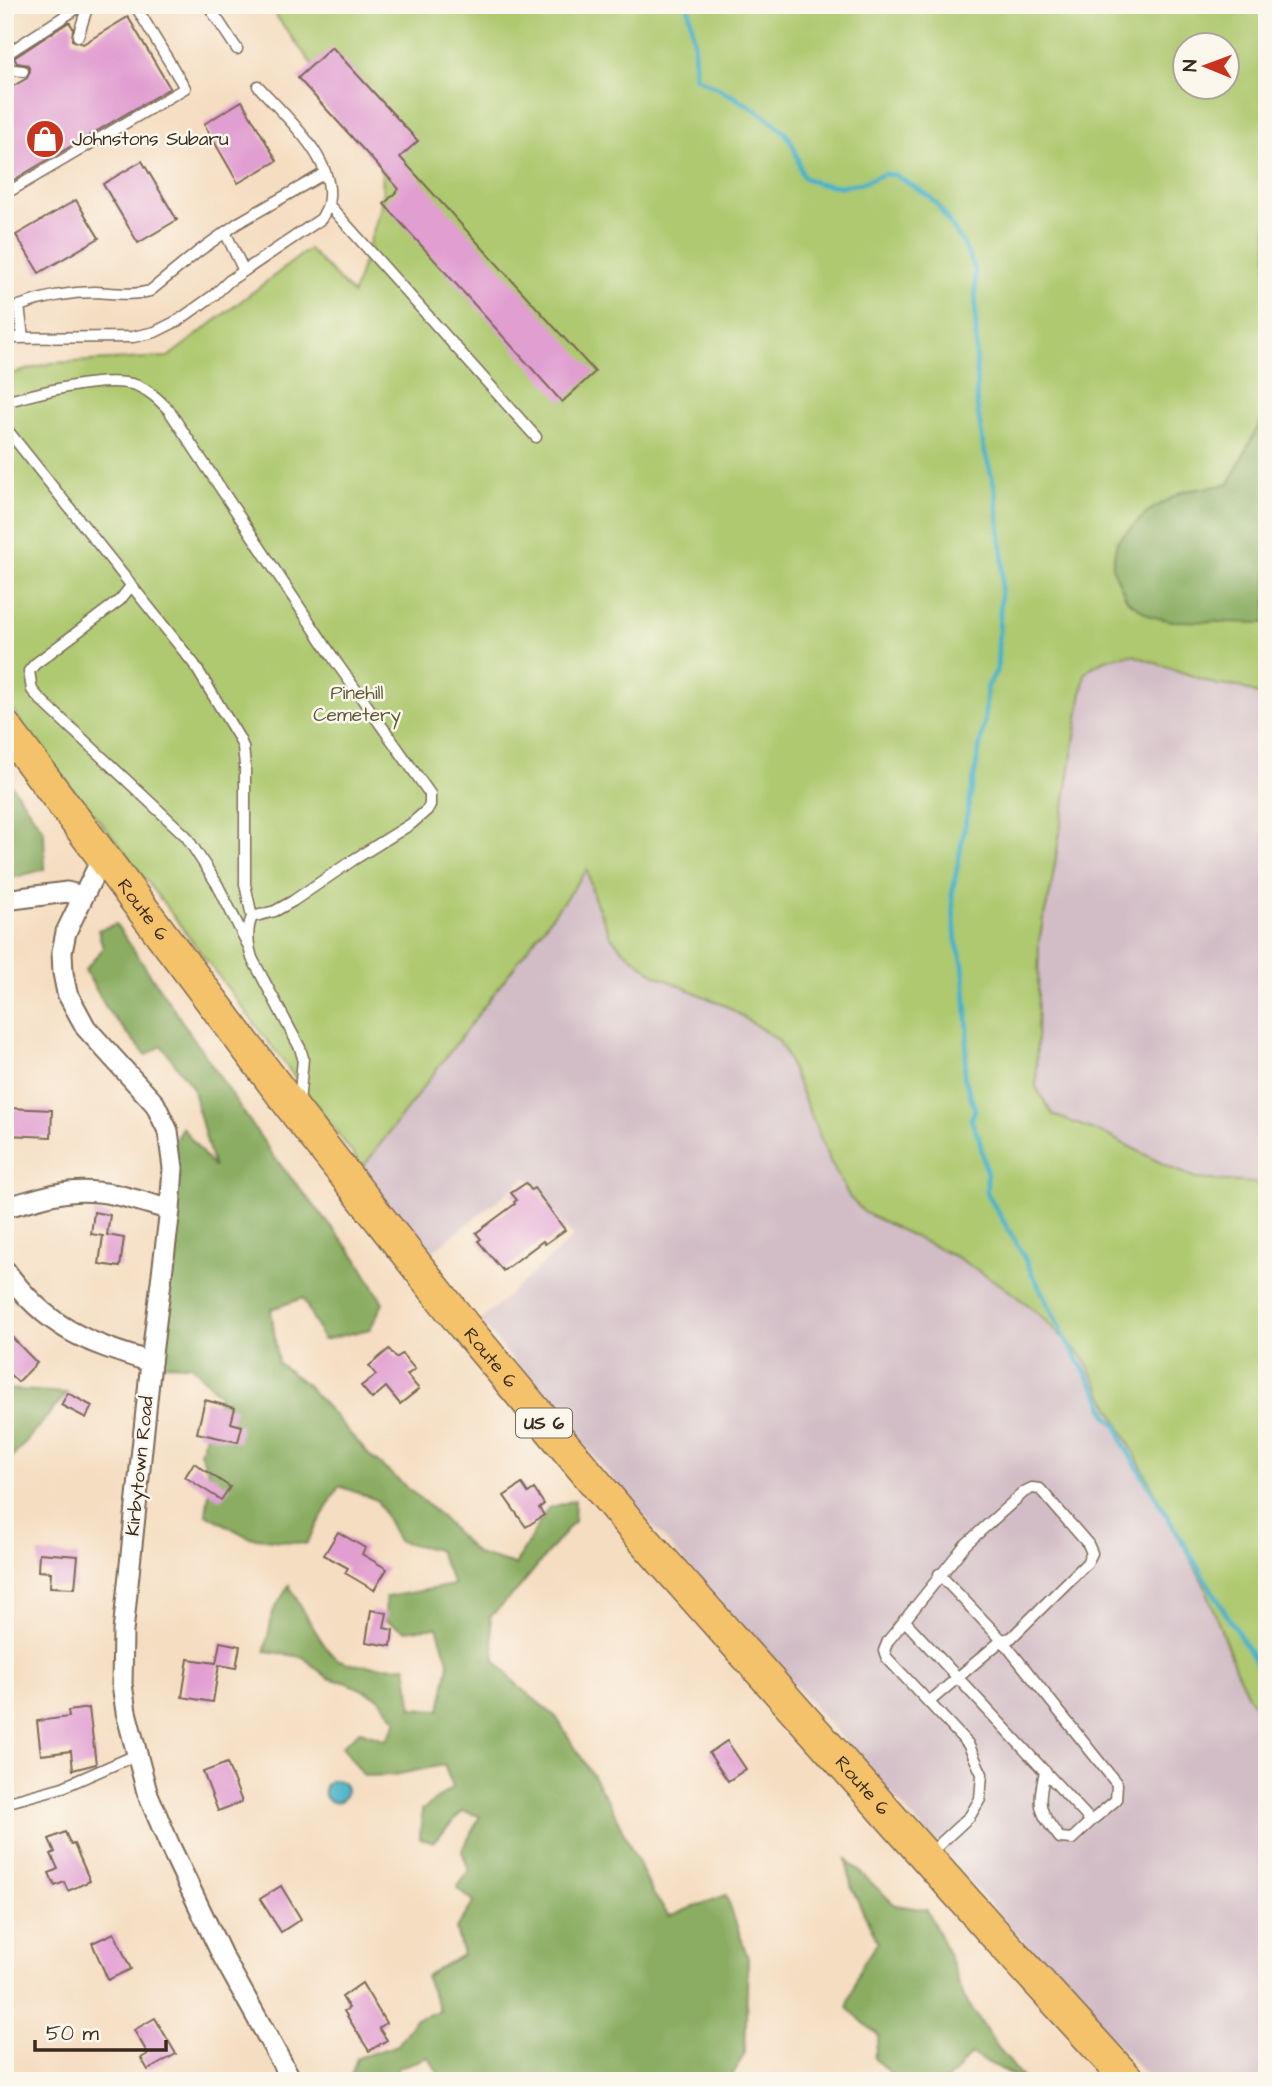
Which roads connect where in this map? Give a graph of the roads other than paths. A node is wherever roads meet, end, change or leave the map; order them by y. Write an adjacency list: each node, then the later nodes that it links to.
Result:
1 (82, 5): 7 (lane)
2 (88, 5): 5 (lane)
3 (135, 5): 12 (lane)
4 (208, 5): 6 (lane)
5 (78, 36)
6 (237, 49)
7 (5, 55)
8 (5, 69): 9 (lane)
9 (23, 71)
10 (258, 86): 11 (lane)
11 (325, 173): 13 (lane); 14 (lane)
12 (5, 194)
13 (328, 204): 15 (lane); 20 (lane)
14 (225, 232): 15 (lane); 16 (lane)
15 (244, 271): 16 (lane)
16 (23, 337): 17 (lane)
17 (5, 338)
18 (5, 402): 26 (lane)
19 (5, 426): 21 (lane)
20 (536, 437)
21 (131, 586): 26 (lane); 27 (lane)
22 (5, 727): 23 (main road, Route 6 / US 6)
23 (102, 858): 24 (street, Kirbytown Road); 28 (main road, Route 6 / US 6)
24 (82, 896): 25 (street); 30 (street, Kirbytown Road)
25 (5, 900)
26 (252, 917): 27 (lane)
27 (248, 946): 28 (lane)
28 (298, 1115): 42 (main road, Route 6 / US 6)
29 (5, 1207): 30 (street)
30 (170, 1210): 32 (street, Kirbytown Road)
31 (5, 1270): 32 (street)
32 (151, 1362): 38 (street, Kirbytown Road)
33 (939, 1574): 34 (lane); 35 (lane); 35 (lane)
34 (904, 1620): 36 (lane); 37 (lane)
35 (1002, 1640): 36 (lane); 41 (lane)
36 (957, 1677): 37 (lane); 39 (lane)
37 (929, 1702): 42 (lane)
38 (136, 1755): 40 (lane); 43 (street, Kirbytown Road)
39 (1045, 1771): 41 (lane); 41 (lane)
40 (5, 1803)
41 (1091, 1821)
42 (926, 1857): 44 (main road, Route 6 / US 6)
43 (292, 2081)
44 (1129, 2081)

